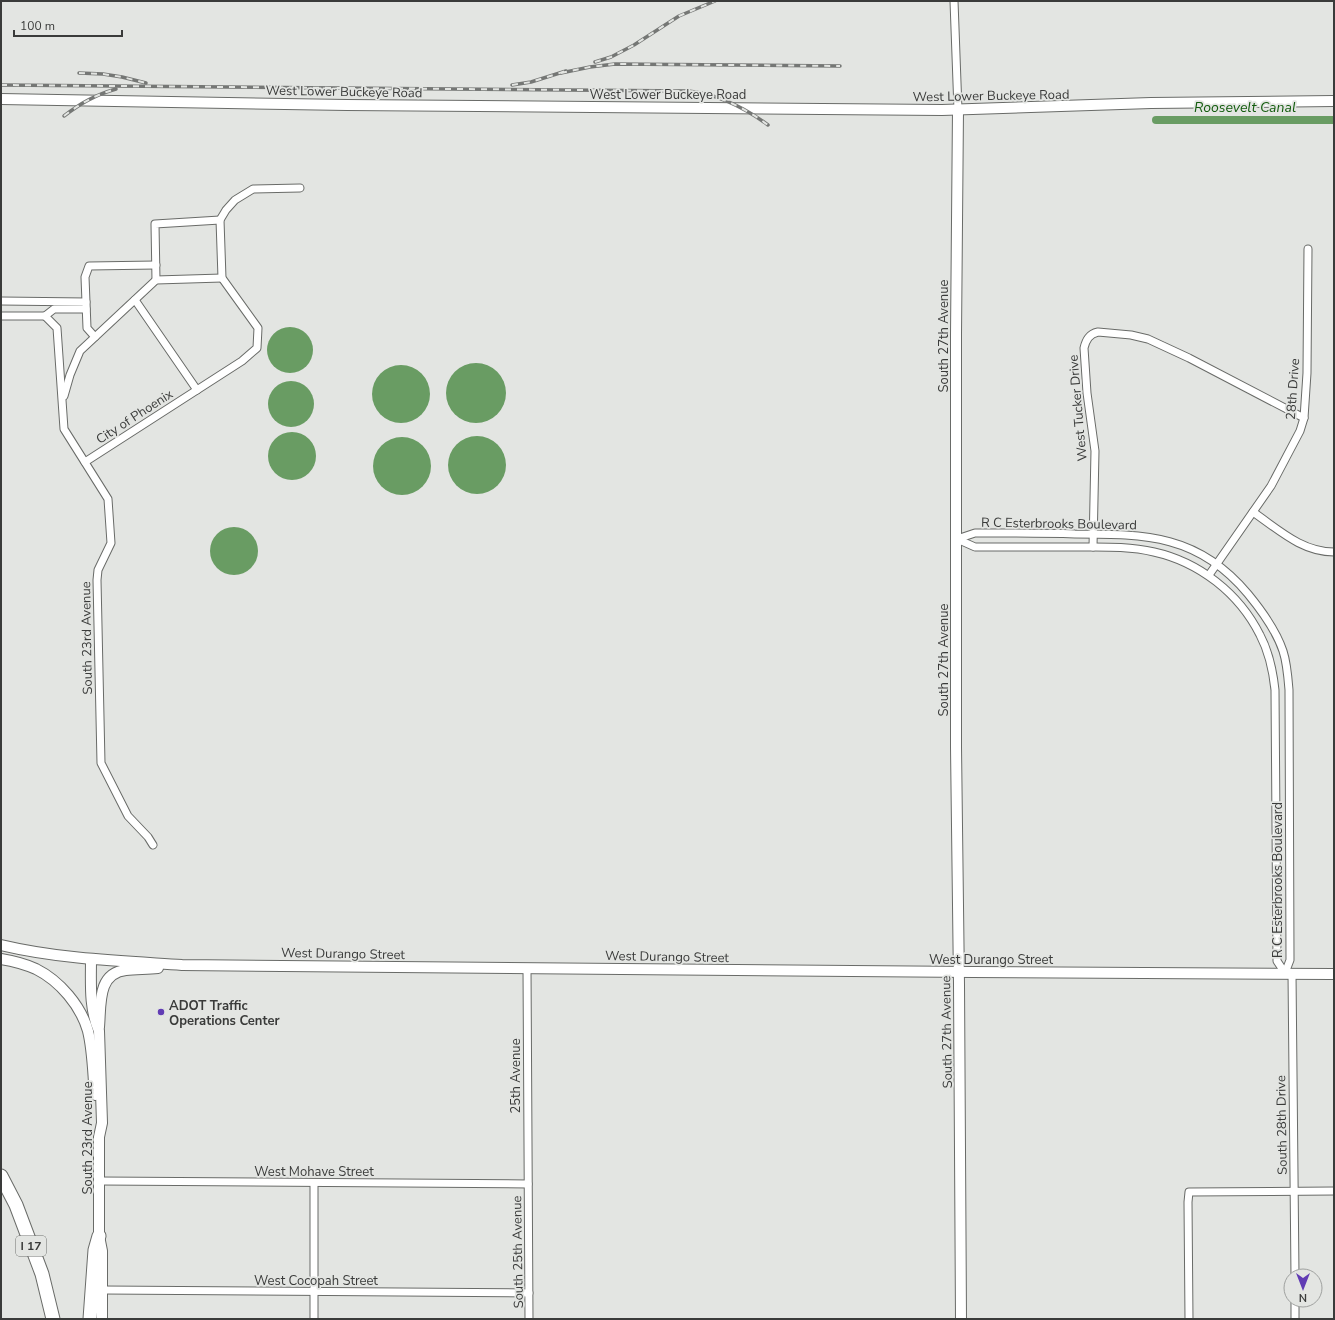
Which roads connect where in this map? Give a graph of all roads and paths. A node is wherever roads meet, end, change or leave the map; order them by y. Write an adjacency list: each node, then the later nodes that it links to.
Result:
1 (954, 1): 4 (street, South 27th Avenue)
2 (1, 99): 4 (main road, West Lower Buckeye Road)
3 (1334, 101): 4 (main road, West Lower Buckeye Road)
4 (958, 110): 23 (main road, South 27th Avenue)
5 (300, 188): 6 (street)
6 (220, 220): 8 (street); 9 (street)
7 (1308, 250): 19 (street, 28th Drive)
8 (156, 265): 10 (street); 13 (street)
9 (222, 278): 10 (street); 17 (street, City of Phoenix)
10 (156, 280): 11 (street)
11 (135, 300): 16 (street); 17 (street)
12 (1, 301): 13 (street)
13 (86, 305): 15 (street); 16 (street)
14 (1, 316): 15 (street)
15 (45, 316): 18 (street, South 23rd Avenue)
16 (95, 337): 18 (street)
17 (197, 390): 20 (street, City of Phoenix)
18 (62, 402): 20 (street, South 23rd Avenue)
19 (1304, 418): 21 (street, 28th Drive); 22 (street, West Tucker Drive)
20 (85, 462): 28 (street, South 23rd Avenue)
21 (1254, 512): 25 (street); 26 (street, 28th Drive)
22 (1093, 534): 23 (street, R C Esterbrooks Boulevard); 24 (street, West Tucker Drive); 26 (street, R C Esterbrooks Boulevard)
23 (957, 539): 24 (street, R C Esterbrooks Boulevard); 34 (main road, South 27th Avenue)
24 (1093, 547): 27 (street, R C Esterbrooks Boulevard)
25 (1334, 552)
26 (1217, 564): 27 (street, 28th Drive); 35 (street, R C Esterbrooks Boulevard)
27 (1208, 575): 35 (street, R C Esterbrooks Boulevard)
28 (153, 846)
29 (1, 945): 31 (main road, West Durango Street)
30 (1, 959): 38 (main road)
31 (91, 959): 32 (main road, West Durango Street); 37 (main road, South 23rd Avenue)
32 (182, 965): 33 (main road, West Durango Street); 37 (main road)
33 (527, 968): 34 (main road, West Durango Street); 42 (street, 25th Avenue)
34 (959, 972): 35 (main road, West Durango Street); 56 (main road, South 27th Avenue)
35 (1288, 973): 36 (main road, West Durango Street); 43 (street, South 28th Drive)
36 (1334, 974)
37 (99, 1031): 38 (main road, South 23rd Avenue)
38 (100, 1137): 40 (main road, South 23rd Avenue)
39 (1, 1176): 51 (highway, I 17)
40 (100, 1181): 41 (street, West Mohave Street); 45 (main road, South 23rd Avenue)
41 (314, 1182): 42 (street, West Mohave Street); 48 (street)
42 (528, 1184): 49 (street, South 25th Avenue)
43 (1294, 1191): 44 (street); 46 (street, South 28th Drive); 57 (street)
44 (1334, 1192)
45 (99, 1236): 47 (main road, South 23rd Avenue); 52 (highway)
46 (1295, 1268)
47 (103, 1290): 48 (street, West Cocopah Street); 53 (main road, South 23rd Avenue)
48 (314, 1292): 49 (street, West Cocopah Street); 54 (street)
49 (529, 1293): 55 (street, South 25th Avenue)
50 (1295, 1308): 58 (street)
51 (53, 1319)
52 (90, 1319)
53 (102, 1319)
54 (314, 1319)
55 (529, 1319)
56 (961, 1319)
57 (1189, 1319)
58 (1295, 1319)

